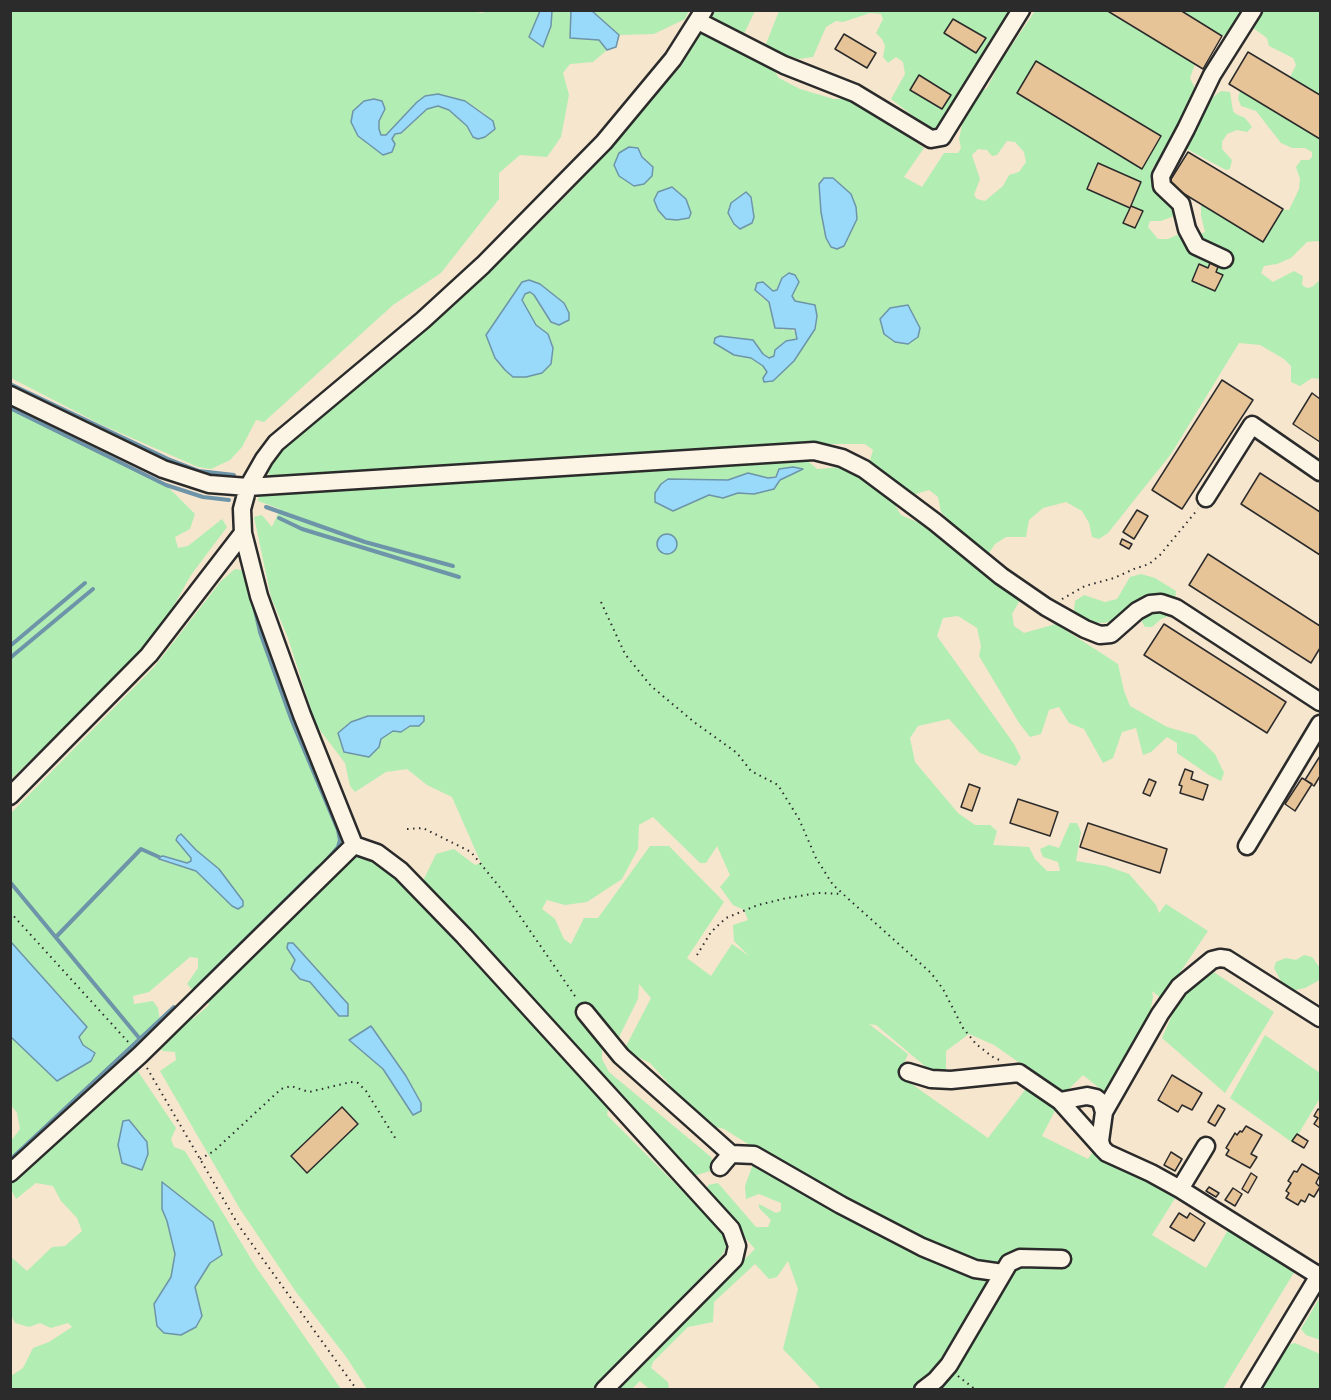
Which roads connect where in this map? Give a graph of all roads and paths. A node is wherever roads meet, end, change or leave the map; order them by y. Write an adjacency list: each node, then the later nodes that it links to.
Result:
1 (1021, 10): 3 (street)
2 (1253, 10): 4 (street)
3 (701, 16): 7 (street)
4 (1224, 259)
5 (10, 395): 7 (street)
6 (1320, 472): 8 (street)
7 (248, 488): 9 (street); 11 (street)
8 (1206, 498): 11 (path)
9 (243, 533): 14 (street); 16 (street)
10 (601, 602): 18 (path)
11 (1046, 607): 12 (street)
12 (1320, 702)
13 (1320, 724): 17 (street)
14 (10, 796)
15 (407, 829): 21 (path)
16 (354, 845): 23 (street); 39 (street)
17 (1247, 846)
18 (842, 894): 20 (path); 25 (path)
19 (10, 912): 23 (path)
20 (697, 955)
21 (585, 1012): 35 (street)
22 (1320, 1018): 27 (street)
23 (140, 1055): 31 (path); 32 (street)
24 (908, 1072): 25 (street)
25 (1019, 1073): 26 (street)
26 (1060, 1101): 27 (street); 30 (street)
27 (1104, 1112): 30 (street)
28 (397, 1141): 31 (path)
29 (1206, 1146): 33 (street)
30 (1102, 1148): 33 (street)
31 (200, 1159): 38 (path)
32 (10, 1173)
33 (1180, 1189): 36 (street)
34 (1062, 1259): 35 (street)
35 (1003, 1273): 37 (street)
36 (1320, 1275): 42 (street)
37 (949, 1365): 40 (street); 41 (path)
38 (357, 1389)
39 (604, 1389)
40 (923, 1389)
41 (976, 1389)
42 (1250, 1389)

